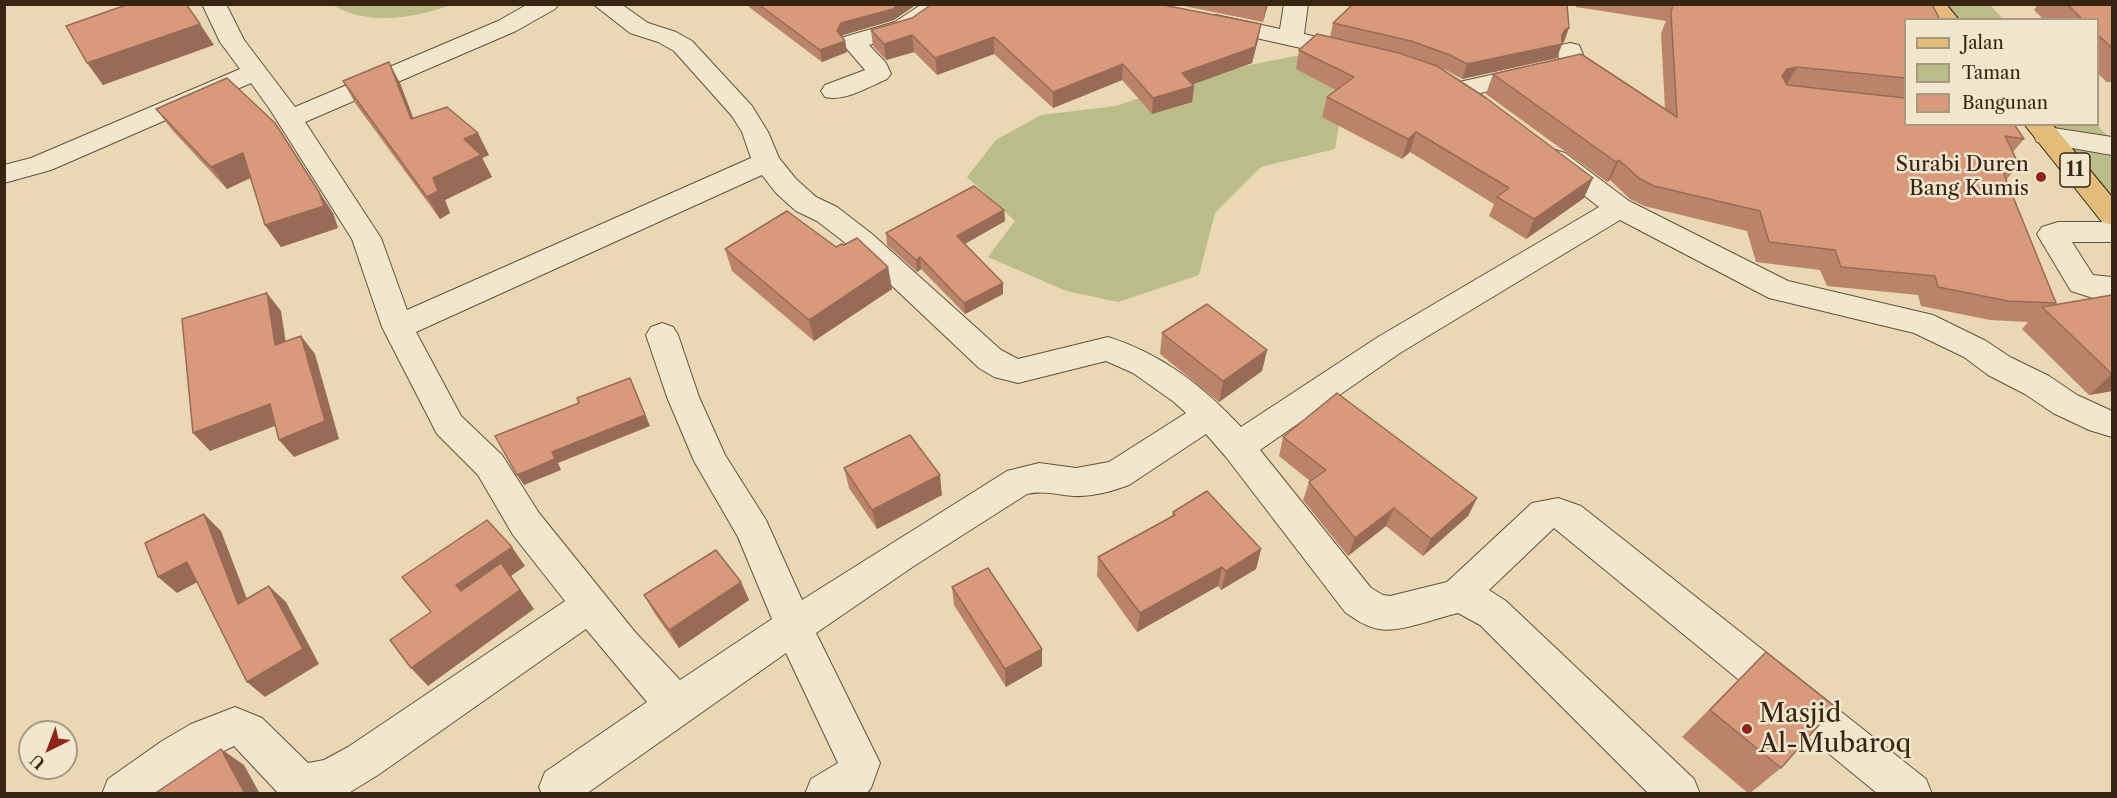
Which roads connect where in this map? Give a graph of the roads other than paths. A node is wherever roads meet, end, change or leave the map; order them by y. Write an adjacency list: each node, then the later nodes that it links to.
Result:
1 (214, 4): 12 (street)
2 (547, 4): 15 (street)
3 (605, 4): 19 (street)
4 (939, 4): 13 (street)
5 (1296, 4): 9 (street)
6 (1934, 4): 8 (main road)
7 (1191, 18): 9 (street)
8 (1945, 18)
9 (1292, 38): 11 (street)
10 (1570, 50): 14 (street)
11 (1369, 57)
12 (255, 72): 15 (street); 20 (street)
13 (834, 91)
14 (1489, 110)
15 (289, 119): 25 (street)
16 (2042, 130): 18 (street); 22 (main road, 11)
17 (1536, 145): 21 (street)
18 (2112, 146)
19 (767, 162): 25 (street); 27 (street)
20 (4, 174)
21 (1619, 208): 28 (street); 29 (street)
22 (2112, 215)
23 (2112, 232): 24 (street)
24 (2112, 288)
25 (398, 327): 31 (street)
26 (662, 335): 32 (street)
27 (1209, 415): 29 (street); 32 (street)
28 (2112, 424)
29 (1238, 447): 30 (street)
30 (1458, 596): 37 (street); 38 (street)
31 (590, 604): 33 (street); 34 (street)
32 (793, 626): 33 (street); 36 (street)
33 (676, 705): 35 (street)
34 (123, 794)
35 (562, 794)
36 (826, 794)
37 (1679, 794)
38 (1911, 794)

